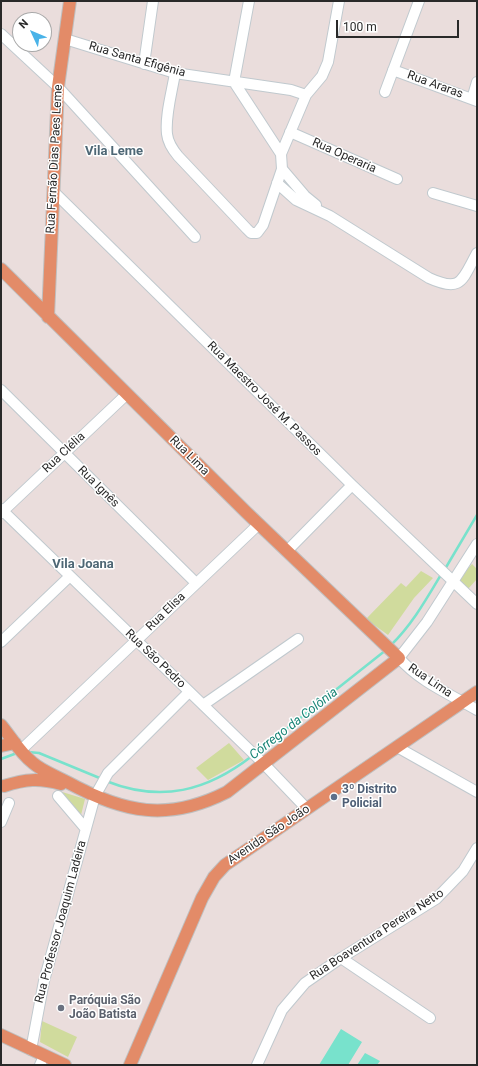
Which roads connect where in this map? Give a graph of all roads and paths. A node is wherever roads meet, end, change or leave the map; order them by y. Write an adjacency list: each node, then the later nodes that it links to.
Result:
1 (70, 1): 7 (main road, Rua Fernão Dias Paes Leme)
2 (153, 1): 8 (street)
3 (249, 1): 11 (street)
4 (339, 1): 15 (street)
5 (419, 1): 9 (street)
6 (1, 34): 13 (street)
7 (65, 39): 8 (street, Rua Santa Efigênia); 13 (main road, Rua Fernão Dias Paes Leme)
8 (144, 64): 10 (street, Rua Santa Efigênia)
9 (393, 70): 14 (street); 16 (street, Rua Araras)
10 (175, 73): 11 (street, Rua Santa Efigênia); 21 (street)
11 (234, 82): 15 (street, Rua Santa Efigênia); 18 (street)
12 (477, 82): 16 (street)
13 (58, 87): 22 (main road, Rua Fernão Dias Paes Leme); 26 (street)
14 (385, 92)
15 (306, 96): 17 (street)
16 (474, 100)
17 (290, 132): 18 (street); 20 (street, Rua Operaria)
18 (281, 154): 19 (street)
19 (282, 169): 21 (street); 25 (street)
20 (397, 179)
21 (277, 183): 25 (street)
22 (53, 191): 29 (main road, Rua Fernão Dias Paes Leme); 33 (street, Rua Maestro José M. Passos)
23 (433, 193): 24 (street)
24 (477, 206)
25 (330, 216): 27 (street)
26 (195, 238)
27 (477, 253)
28 (1, 269): 29 (main road, Rua Lima)
29 (48, 317): 31 (main road, Rua Lima)
30 (1, 390): 32 (street, Rua Ignês)
31 (127, 394): 32 (street, Rua Clélia); 35 (main road, Rua Lima)
32 (64, 453): 34 (street, Rua Clélia); 40 (street, Rua Ignês)
33 (352, 485): 37 (street); 39 (street, Rua Maestro José M. Passos)
34 (2, 511): 38 (street, Rua São Pedro)
35 (259, 524): 37 (main road, Rua Lima); 40 (street, Rua Elisa)
36 (477, 544): 39 (street)
37 (287, 551): 45 (main road, Rua Lima)
38 (69, 577): 43 (street, Rua São Pedro); 44 (street)
39 (450, 579): 41 (street, Rua Maestro José M. Passos); 45 (street)
40 (196, 583): 43 (street, Rua Elisa)
41 (477, 604)
42 (298, 639): 49 (street)
43 (136, 641): 46 (street, Rua São Pedro); 54 (street, Rua Elisa)
44 (1, 642)
45 (397, 655): 48 (street, Rua Lima); 55 (main road)
46 (189, 692): 49 (street, Rua São Pedro); 58 (street, Rua Professor Joaquim Ladeira)
47 (477, 692): 48 (main road, Avenida São João)
48 (463, 702): 50 (street, Rua Lima); 53 (main road, Avenida São João)
49 (203, 705): 55 (street, Rua São Pedro)
50 (477, 710)
51 (1, 725): 54 (main road)
52 (1, 746): 54 (main road)
53 (397, 747): 59 (street); 62 (main road, Avenida São João)
54 (24, 753): 56 (main road); 57 (main road)
55 (261, 760): 58 (main road); 62 (street, Rua São Pedro)
56 (2, 787): 57 (main road)
57 (78, 788): 58 (main road)
58 (97, 792): 64 (street, Rua Professor Joaquim Ladeira)
59 (477, 792)
60 (58, 796): 64 (street)
61 (9, 803): 63 (street)
62 (307, 809): 72 (main road, Avenida São João)
63 (1, 822)
64 (86, 828): 69 (street, Rua Professor Joaquim Ladeira)
65 (477, 848): 66 (street, Rua Boaventura Pereira Netto)
66 (341, 958): 67 (street); 73 (street, Rua Boaventura Pereira Netto)
67 (430, 1018)
68 (1, 1035): 69 (main road)
69 (31, 1050): 70 (main road)
70 (42, 1060): 71 (main road)
71 (65, 1065)
72 (130, 1065)
73 (257, 1065)

